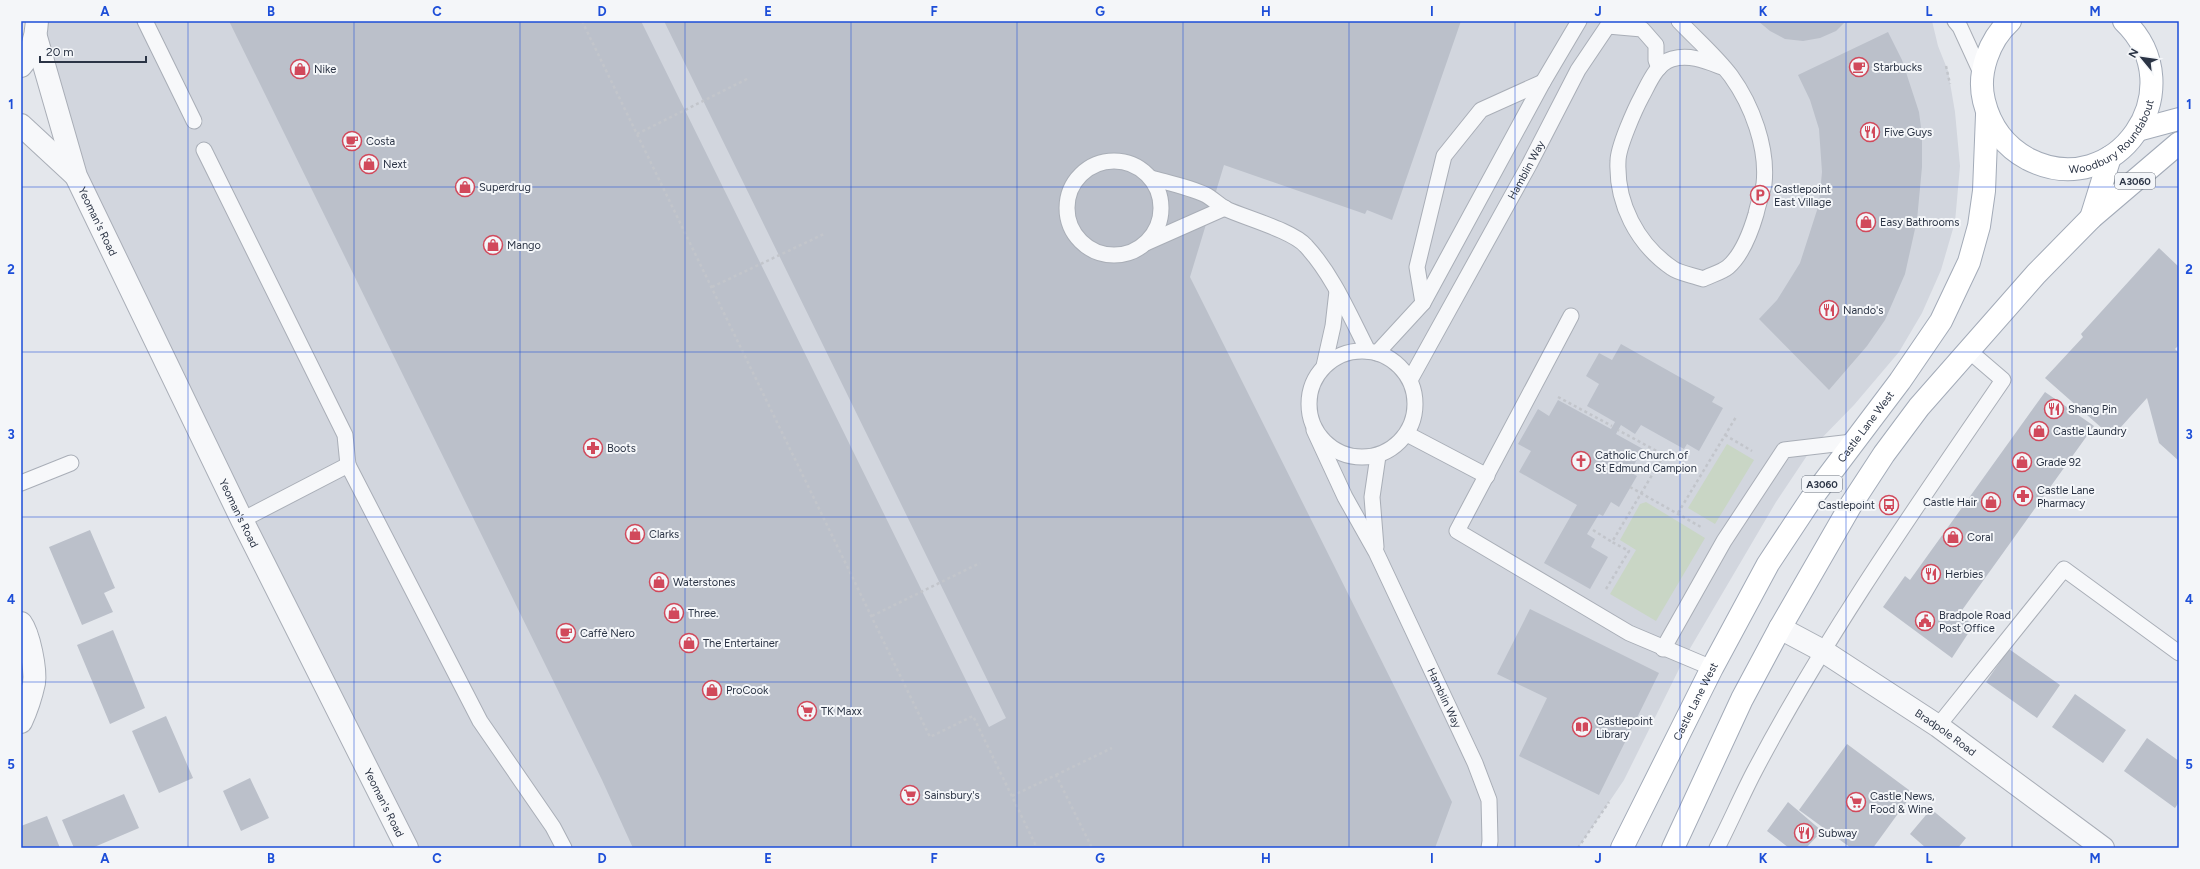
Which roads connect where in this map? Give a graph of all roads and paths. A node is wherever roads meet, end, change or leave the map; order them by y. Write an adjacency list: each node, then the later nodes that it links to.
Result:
1 (145, 21): 18 (lane)
2 (582, 21): 21 (path)
3 (1579, 21): 15 (lane)
4 (1679, 21): 11 (lane)
5 (1955, 21): 13 (lane)
6 (2010, 21): 13 (main road, Woodbury Roundabout)
7 (2124, 21): 20 (main road, Woodbury Roundabout)
8 (1609, 24): 12 (lane); 38 (lane, Hamblin Way)
9 (36, 29): 10 (street); 25 (street, Yeoman's Road)
10 (21, 66)
11 (1722, 67): 12 (lane); 12 (lane)
12 (1659, 68)
13 (1982, 75): 16 (main road, Woodbury Roundabout)
14 (749, 78): 21 (path)
15 (1544, 82): 33 (lane); 33 (lane)
16 (1987, 115): 24 (main road, Woodbury Roundabout); 45 (main road, Castle Lane West / A3060)
17 (2179, 119): 20 (main road)
18 (194, 121)
19 (21, 125): 25 (street, Yeoman's Road)
20 (2138, 130): 24 (main road, Woodbury Roundabout)
21 (637, 134): 31 (path)
22 (2179, 143): 28 (main road, A3060)
23 (204, 150): 48 (lane)
24 (2110, 157): 28 (main road, A3060)
25 (76, 176): 54 (street, Yeoman's Road)
26 (1151, 178): 27 (lane); 30 (lane); 30 (lane)
27 (1225, 208): 30 (lane); 32 (lane)
28 (2091, 218): 35 (main road, A3060)
29 (824, 234): 31 (path)
30 (1146, 243)
31 (712, 287): 61 (path)
32 (1337, 291): 36 (lane); 37 (lane)
33 (1423, 303): 36 (lane)
34 (1571, 316): 39 (lane)
35 (1968, 350): 63 (main road, A3060); 65 (lane)
36 (1372, 352): 37 (lane, Hamblin Way); 38 (lane, Hamblin Way)
37 (1324, 366): 42 (lane, Hamblin Way)
38 (1410, 380): 44 (lane, Hamblin Way)
39 (1535, 384): 41 (path); 49 (lane)
40 (1736, 417): 53 (path)
41 (1612, 426)
42 (1314, 430): 46 (lane, Hamblin Way); 58 (lane, Hamblin Way)
43 (1618, 430): 52 (path)
44 (1407, 434): 46 (lane, Hamblin Way); 49 (lane)
45 (1852, 442): 56 (lane); 67 (main road, Castle Lane West / A3060)
46 (1378, 456): 58 (lane, Hamblin Way)
47 (71, 463): 50 (lane)
48 (348, 465): 54 (lane); 74 (lane)
49 (1487, 476): 60 (lane)
50 (21, 483)
51 (1630, 487): 52 (path)
52 (1642, 493): 53 (path); 57 (path)
53 (1678, 513): 56 (path)
54 (242, 520): 73 (street, Yeoman's Road)
55 (1593, 530): 57 (path)
56 (1724, 541): 64 (lane)
57 (1612, 542): 60 (path)
58 (1376, 552): 77 (lane, Hamblin Way)
59 (980, 563): 61 (path)
60 (1592, 612): 64 (lane)
61 (872, 616): 72 (path)
62 (21, 623): 68 (street)
63 (1780, 628): 65 (street, Bradpole Road); 79 (main road, A3060)
64 (1663, 649): 67 (lane)
65 (1823, 651): 69 (street, Bradpole Road); 80 (lane)
66 (2179, 653): 69 (lane)
67 (1712, 668): 78 (main road, Castle Lane West / A3060)
68 (21, 722)
69 (1938, 726): 81 (street, Bradpole Road)
70 (1112, 748): 71 (path)
71 (1056, 775): 72 (path); 76 (path)
72 (1012, 796): 75 (path)
73 (407, 848)
74 (564, 848)
75 (1037, 848)
76 (1092, 848)
77 (1489, 848)
78 (1622, 848)
79 (1673, 848)
80 (1717, 848)
81 (2103, 848)

